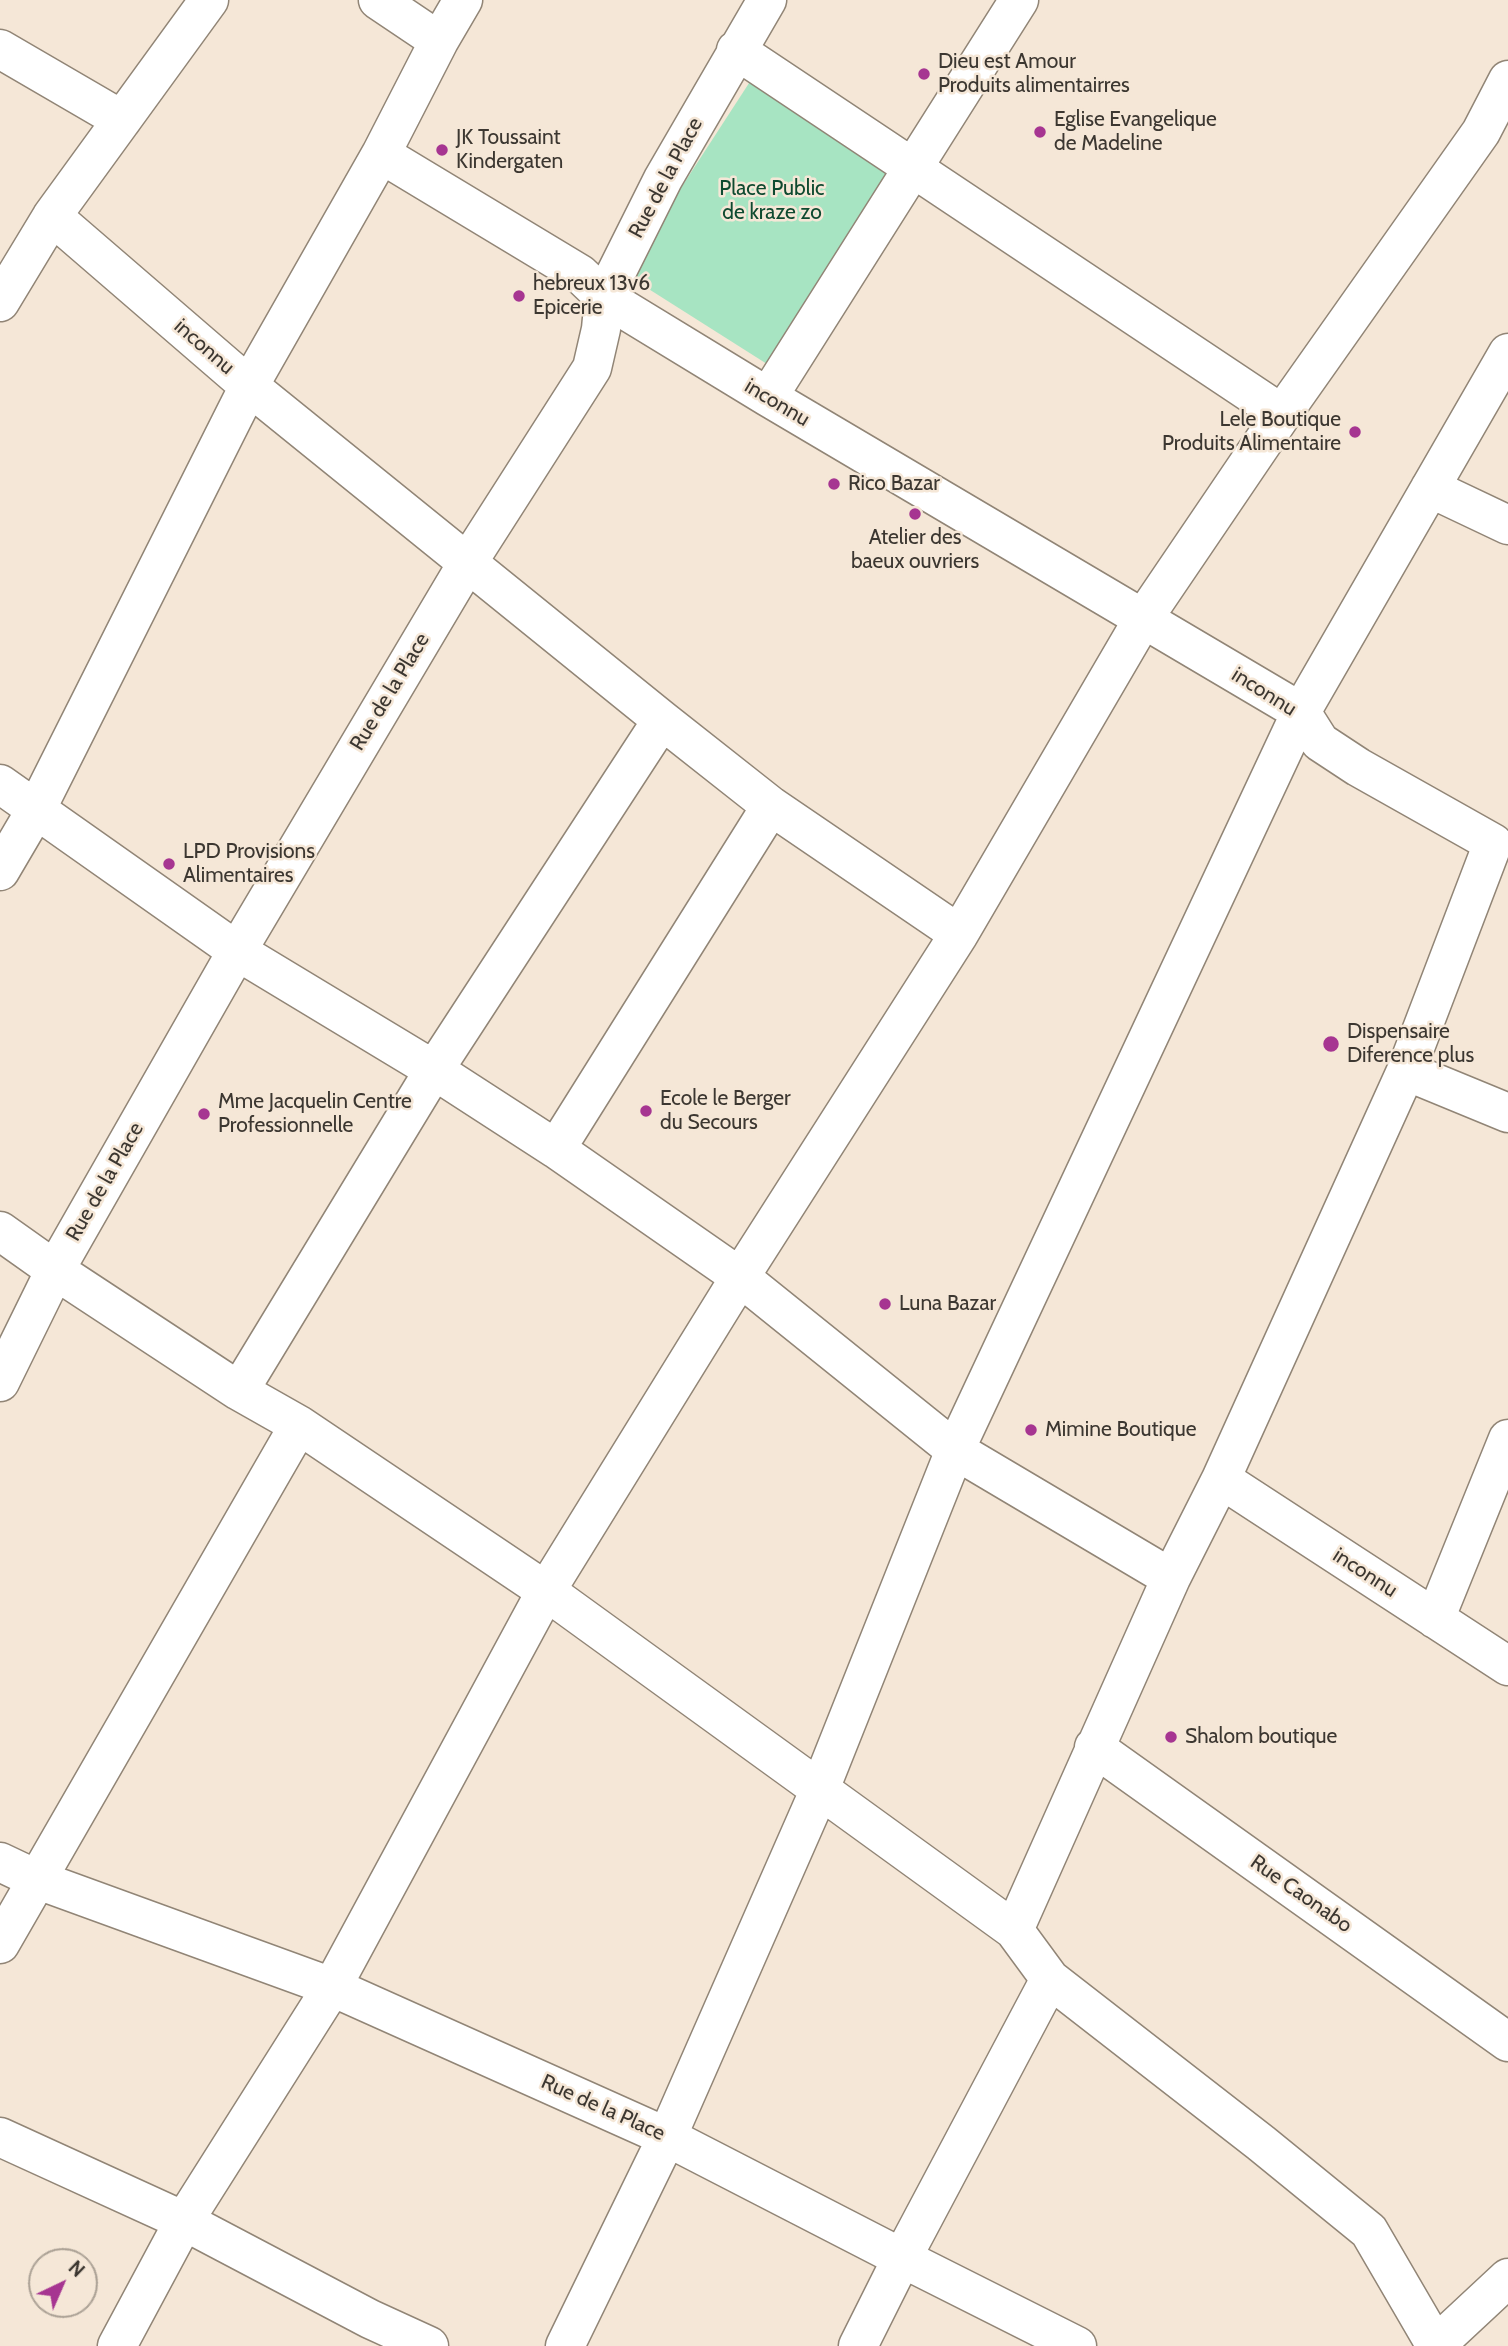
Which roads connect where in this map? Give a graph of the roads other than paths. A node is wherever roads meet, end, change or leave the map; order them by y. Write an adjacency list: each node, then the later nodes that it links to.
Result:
1 (209, 0): 10 (street)
2 (378, 0): 6 (street)
3 (463, 0): 6 (street)
4 (766, 0): 8 (street, Rue de la Place)
5 (1019, 0): 13 (street)
6 (439, 41): 12 (street)
7 (0, 49): 10 (street)
8 (736, 50): 13 (street); 15 (street, Rue de la Place)
9 (1508, 80): 11 (street)
10 (122, 120): 14 (street)
11 (1494, 139): 20 (street)
12 (381, 154): 15 (street, inconnu); 18 (street)
13 (912, 168): 19 (street); 20 (street)
14 (52, 216): 16 (street); 18 (street, inconnu)
15 (604, 297): 19 (street, inconnu); 23 (street, Rue de la Place)
16 (0, 302)
17 (1508, 353): 21 (street)
18 (248, 386): 23 (street, inconnu); 29 (street)
19 (768, 397): 24 (street, inconnu)
20 (1282, 414): 24 (street)
21 (1430, 488): 22 (street); 26 (street)
22 (1508, 525)
23 (468, 562): 25 (street, inconnu); 32 (street, Rue de la Place)
24 (1143, 619): 26 (street, inconnu); 31 (street)
25 (662, 720): 28 (street, inconnu); 33 (street)
26 (1310, 727): 34 (street, inconnu); 44 (street)
27 (0, 784): 29 (street)
28 (771, 806): 31 (street, inconnu); 36 (street)
29 (37, 808): 30 (street); 32 (street)
30 (0, 871)
31 (959, 934): 39 (street)
32 (237, 951): 33 (street); 38 (street, Rue de la Place)
33 (434, 1070): 36 (street); 41 (street)
34 (1406, 1071): 35 (street); 45 (street)
35 (1508, 1113)
36 (556, 1149): 39 (street)
37 (0, 1231): 38 (street)
38 (55, 1270): 40 (street, Rue de la Place); 41 (street)
39 (740, 1277): 44 (street); 47 (street)
40 (0, 1382)
41 (239, 1391): 42 (street)
42 (299, 1425): 47 (street); 53 (street)
43 (1508, 1439): 48 (street)
44 (955, 1450): 46 (street); 51 (street)
45 (1221, 1479): 46 (street); 48 (street, inconnu)
46 (1171, 1578): 50 (street)
47 (546, 1591): 51 (street); 57 (street)
48 (1435, 1619): 49 (street, inconnu)
49 (1508, 1666)
50 (1094, 1747): 54 (street); 58 (street, Rue Caonabo)
51 (820, 1789): 54 (street); 60 (street)
52 (0, 1862): 53 (street, Rue de la Place)
53 (38, 1880): 55 (street); 57 (street, Rue de la Place)
54 (1014, 1930): 56 (street)
55 (0, 1944)
56 (1050, 1979): 62 (street); 69 (street)
57 (332, 1987): 60 (street, Rue de la Place); 61 (street)
58 (1508, 2042)
59 (0, 2137): 61 (street)
60 (667, 2137): 62 (street, Rue de la Place); 66 (street)
61 (184, 2221): 64 (street); 65 (street)
62 (902, 2258): 67 (street); 68 (street, Rue de la Place)
63 (1508, 2278): 69 (street)
64 (117, 2346)
65 (429, 2346)
66 (565, 2346)
67 (858, 2346)
68 (1077, 2346)
69 (1435, 2346)

